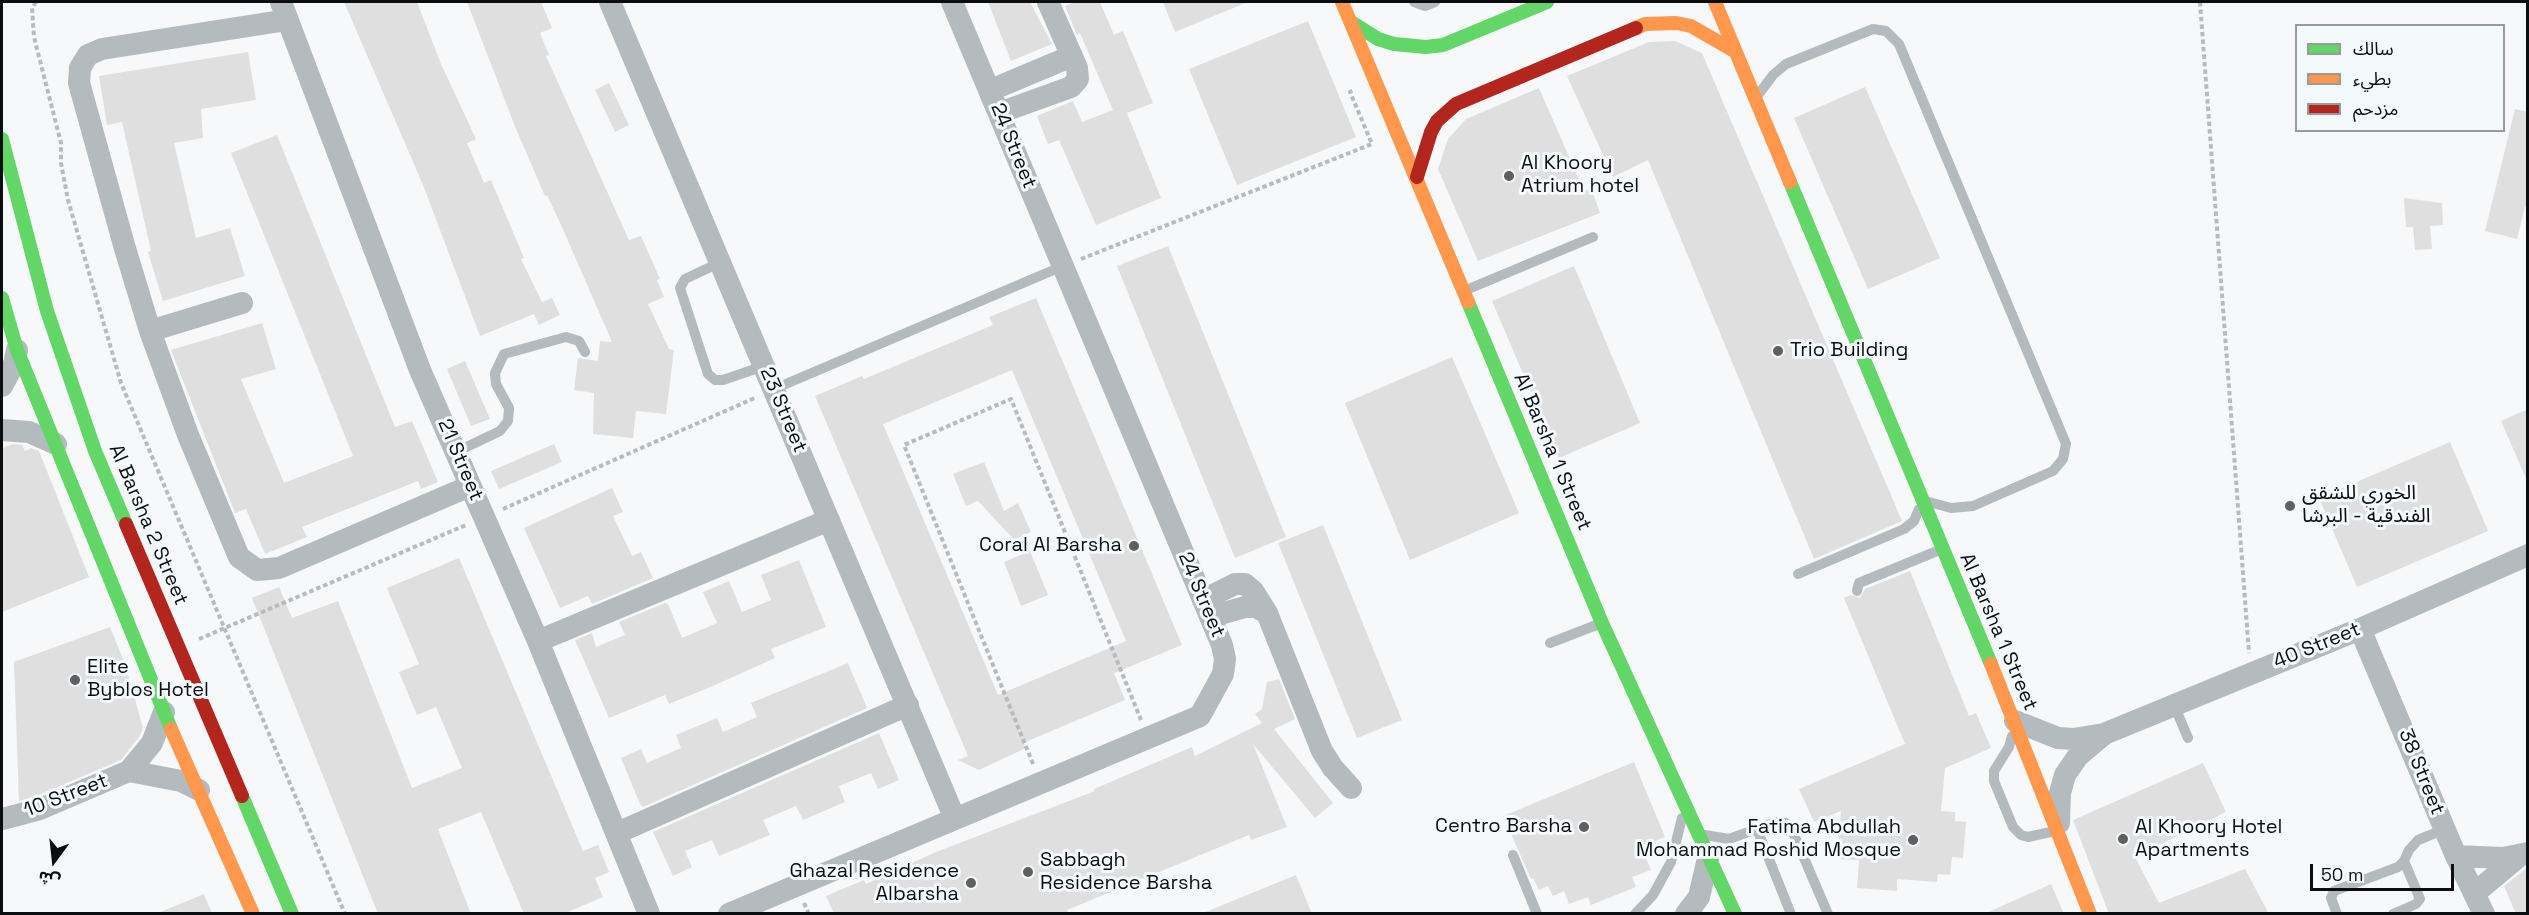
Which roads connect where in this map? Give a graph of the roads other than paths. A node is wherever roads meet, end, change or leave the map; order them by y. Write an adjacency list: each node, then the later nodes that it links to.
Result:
1 (610, 2): 19 (street, 23 Street)
2 (952, 2): 13 (street, 24 Street)
3 (1048, 2): 12 (street)
4 (1342, 2): 10 (street, Al Barsha 1 Street)
5 (1414, 2): 6 (lane)
6 (1435, 2)
7 (1547, 2): 10 (street)
8 (1714, 2): 11 (street, Al Barsha 1 Street)
9 (284, 11): 24 (street); 32 (street, 21 Street)
10 (1351, 22): 17 (street, Al Barsha 1 Street)
11 (1736, 52): 14 (street, Al Barsha 1 Street); 17 (street)
12 (1072, 56): 13 (street); 15 (street)
13 (990, 90): 15 (street, 24 Street)
14 (1756, 98): 34 (street, Al Barsha 1 Street); 34 (lane)
15 (999, 113): 20 (street, 24 Street)
16 (2, 139): 51 (street, Al Barsha 2 Street)
17 (1417, 177): 21 (street, Al Barsha 1 Street)
18 (1593, 237): 21 (lane)
19 (721, 262): 27 (street, 23 Street); 27 (lane)
20 (1063, 266): 29 (lane); 40 (street, 24 Street)
21 (1463, 291): 41 (street, Al Barsha 1 Street)
22 (2, 298): 25 (street)
23 (242, 303): 24 (street)
24 (150, 331): 33 (street)
25 (18, 350): 28 (street); 31 (street)
26 (585, 352): 32 (lane)
27 (764, 366): 29 (street, 23 Street)
28 (2, 386)
29 (774, 389): 35 (street, 23 Street)
30 (2, 430): 31 (street)
31 (56, 444): 45 (street)
32 (456, 452): 33 (street, 21 Street)
33 (470, 486): 43 (street, 21 Street)
34 (1921, 499): 36 (street, Al Barsha 1 Street); 38 (lane)
35 (830, 520): 43 (street); 46 (street, 23 Street)
36 (1942, 549): 39 (lane); 49 (street, Al Barsha 1 Street)
37 (2528, 555): 42 (street, 40 Street)
38 (1798, 574)
39 (1857, 591)
40 (1206, 609): 54 (street); 58 (street, 24 Street)
41 (1602, 623): 44 (lane); 56 (street, Al Barsha 1 Street)
42 (2360, 629): 47 (street, 40 Street); 60 (street, 38 Street)
43 (538, 640): 62 (street, 21 Street)
44 (1550, 643)
45 (153, 685): 48 (street); 51 (street)
46 (908, 705): 58 (street, 23 Street); 62 (street)
47 (2174, 705): 50 (street, 40 Street); 52 (lane)
48 (164, 712): 53 (street, 10 Street); 55 (street)
49 (2014, 721): 50 (street, 40 Street); 61 (street, Al Barsha 1 Street); 61 (lane)
50 (2104, 734): 61 (street, 40 Street)
51 (203, 735): 70 (street, Al Barsha 2 Street)
52 (2188, 738)
53 (129, 771): 55 (street, 10 Street); 57 (street, 10 Street)
54 (1351, 788)
55 (199, 790): 69 (street)
56 (1682, 797): 63 (street, Al Barsha 1 Street); 75 (lane)
57 (2, 819)
58 (955, 819): 72 (street, 24 Street)
59 (1756, 829): 63 (lane); 78 (lane); 79 (lane)
60 (2445, 829): 66 (street, 38 Street); 67 (lane)
61 (2059, 830): 80 (street, Al Barsha 1 Street)
62 (617, 833): 71 (street, 21 Street)
63 (1699, 833): 64 (street, Al Barsha 1 Street)
64 (1708, 854): 76 (street); 77 (street, Al Barsha 1 Street)
65 (2523, 855): 66 (street); 68 (street)
66 (2456, 856): 68 (street, 38 Street)
67 (2404, 861): 81 (lane); 82 (lane)
68 (2479, 903)
69 (253, 914)
70 (292, 914)
71 (649, 914)
72 (729, 914)
73 (1532, 914): 74 (lane)
74 (1537, 914)
75 (1635, 914)
76 (1686, 914)
77 (1735, 914)
78 (1791, 914)
79 (1828, 914)
80 (2090, 914)
81 (2337, 914)
82 (2393, 914)

